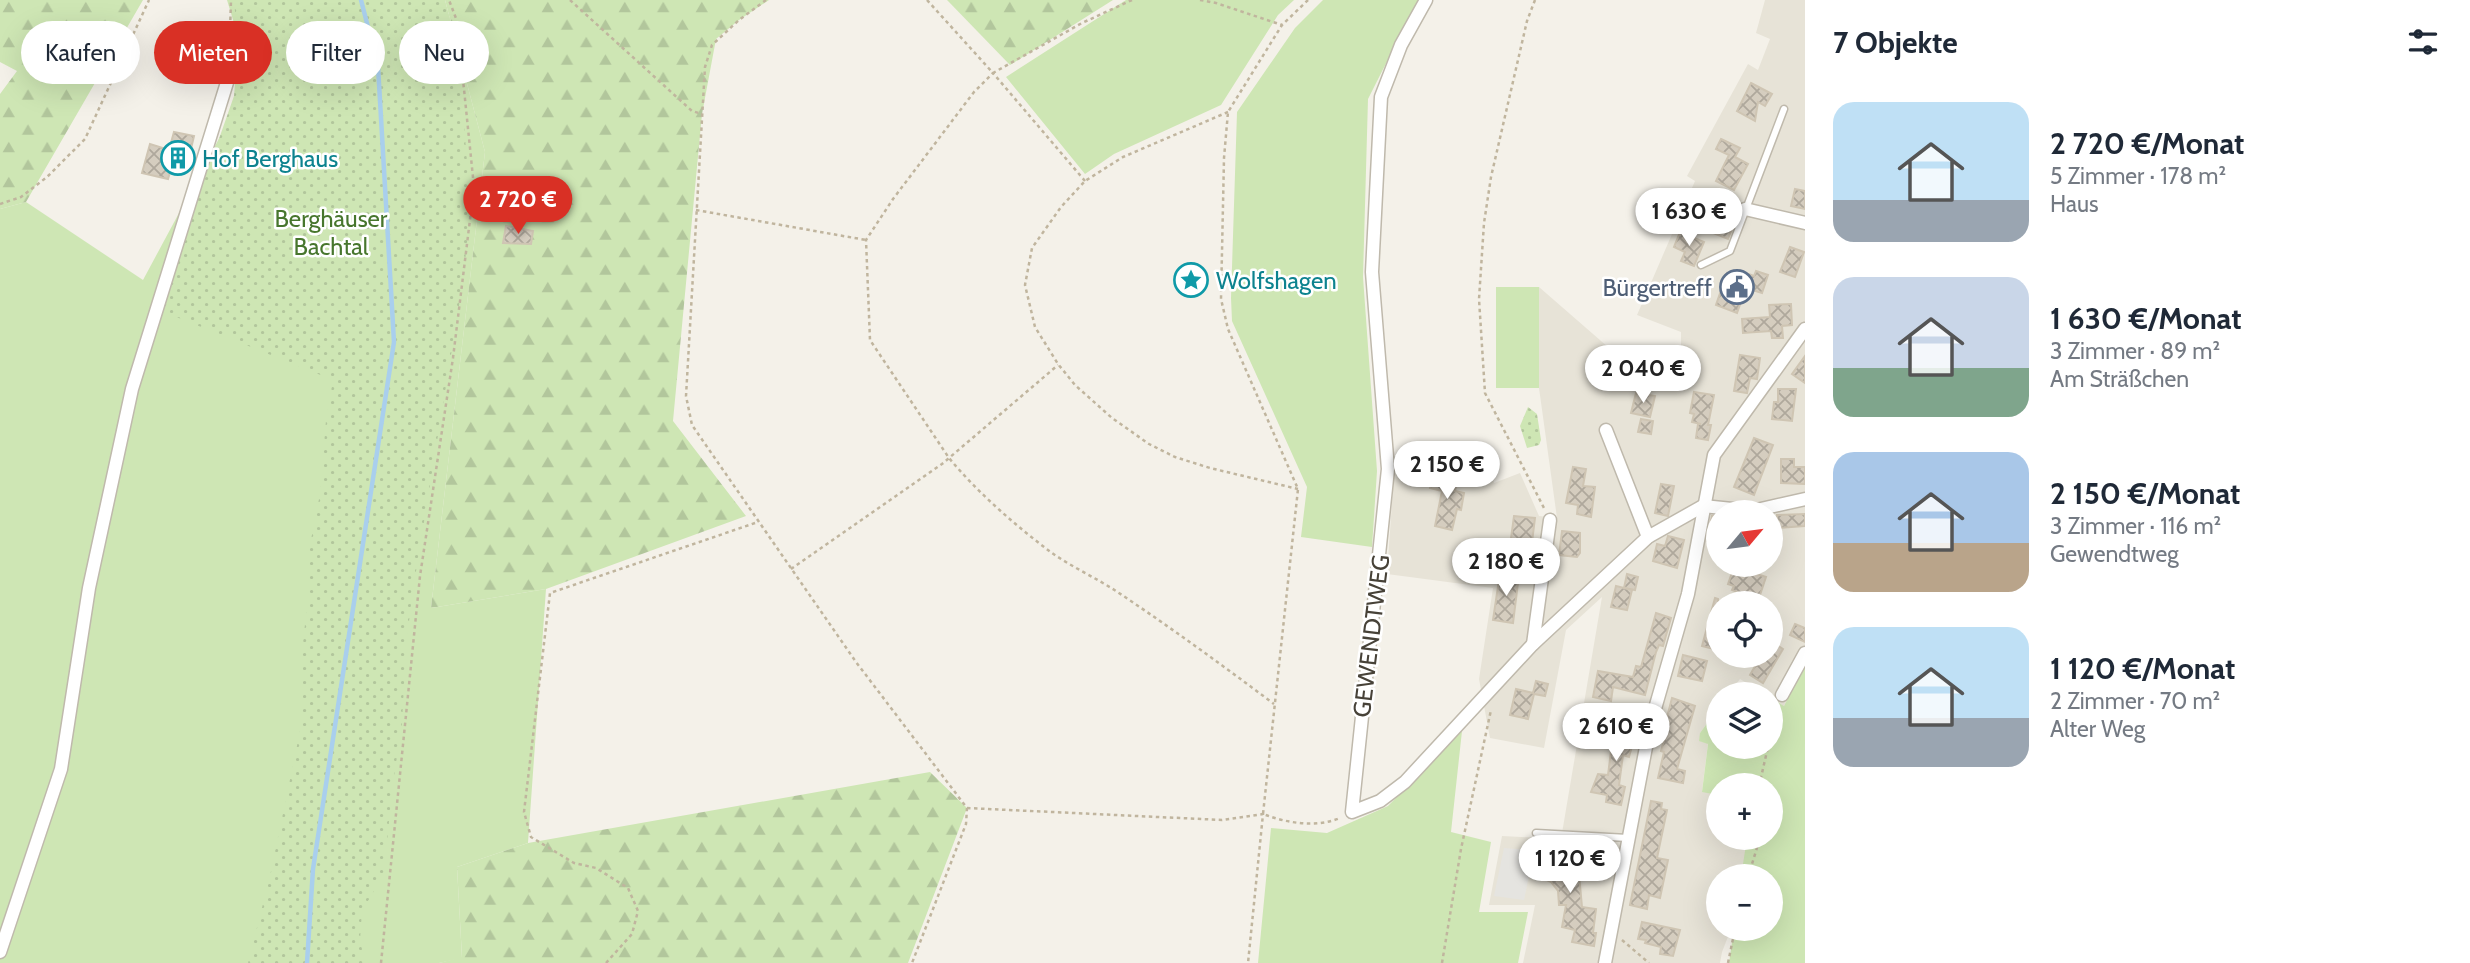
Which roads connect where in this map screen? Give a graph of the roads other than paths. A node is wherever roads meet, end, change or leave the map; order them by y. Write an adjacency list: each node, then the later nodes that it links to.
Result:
1 (1426, 0): 14 (street, GEWENDTWEG)
2 (227, 84): 19 (street)
3 (1784, 109): 5 (lane)
4 (1710, 194): 5 (lane)
5 (1745, 209): 6 (street); 7 (lane)
6 (1805, 223)
7 (1701, 265)
8 (1805, 329): 11 (street)
9 (1606, 430): 13 (street)
10 (1805, 499): 11 (street)
11 (1703, 506): 13 (street); 18 (street)
12 (1550, 520): 14 (street)
13 (1648, 537): 14 (street)
14 (1533, 644)
15 (1805, 653): 16 (street)
16 (1783, 693)
17 (1536, 833): 18 (lane)
18 (1628, 838): 20 (street)
19 (0, 952)
20 (1605, 963)

